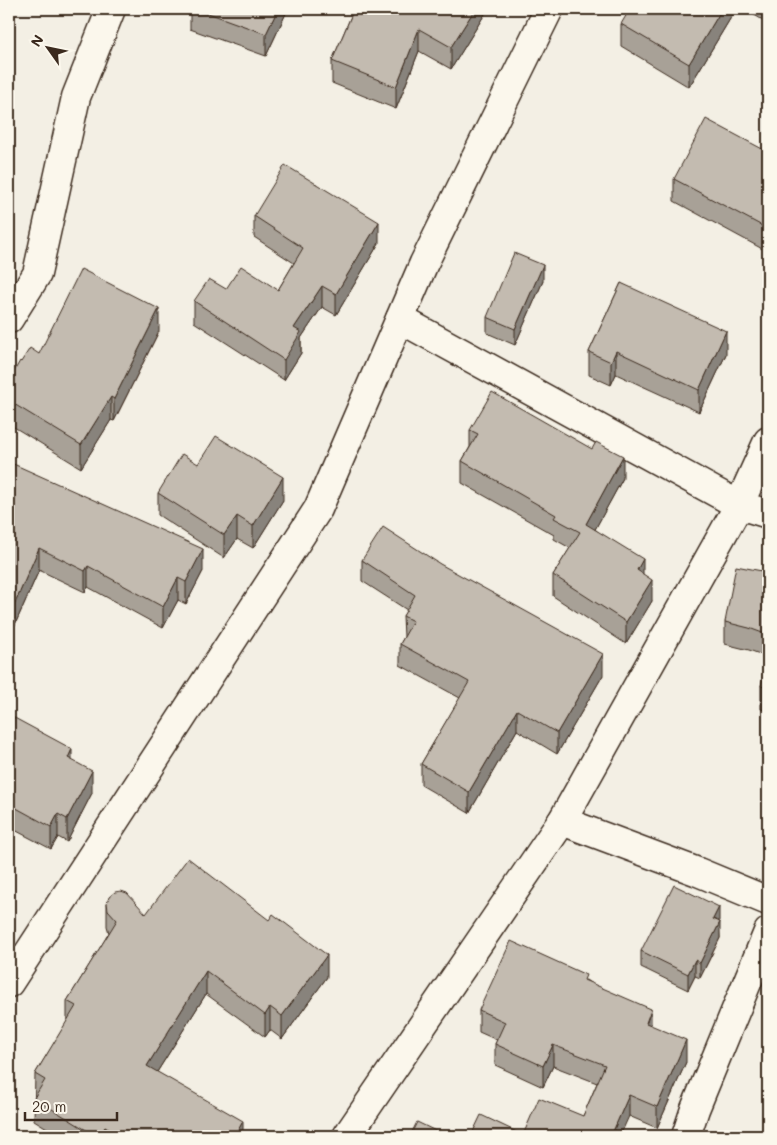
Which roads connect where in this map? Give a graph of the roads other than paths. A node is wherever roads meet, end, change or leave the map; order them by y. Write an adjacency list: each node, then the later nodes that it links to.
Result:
1 (111, 9): 3 (street)
2 (549, 9): 4 (street)
3 (9, 319)
4 (400, 319): 6 (street); 11 (street)
5 (768, 441): 6 (street)
6 (738, 505): 7 (street); 8 (street)
7 (768, 514)
8 (562, 821): 9 (street); 12 (street)
9 (768, 900)
10 (768, 932): 13 (street)
11 (9, 983)
12 (347, 1136)
13 (686, 1136)

